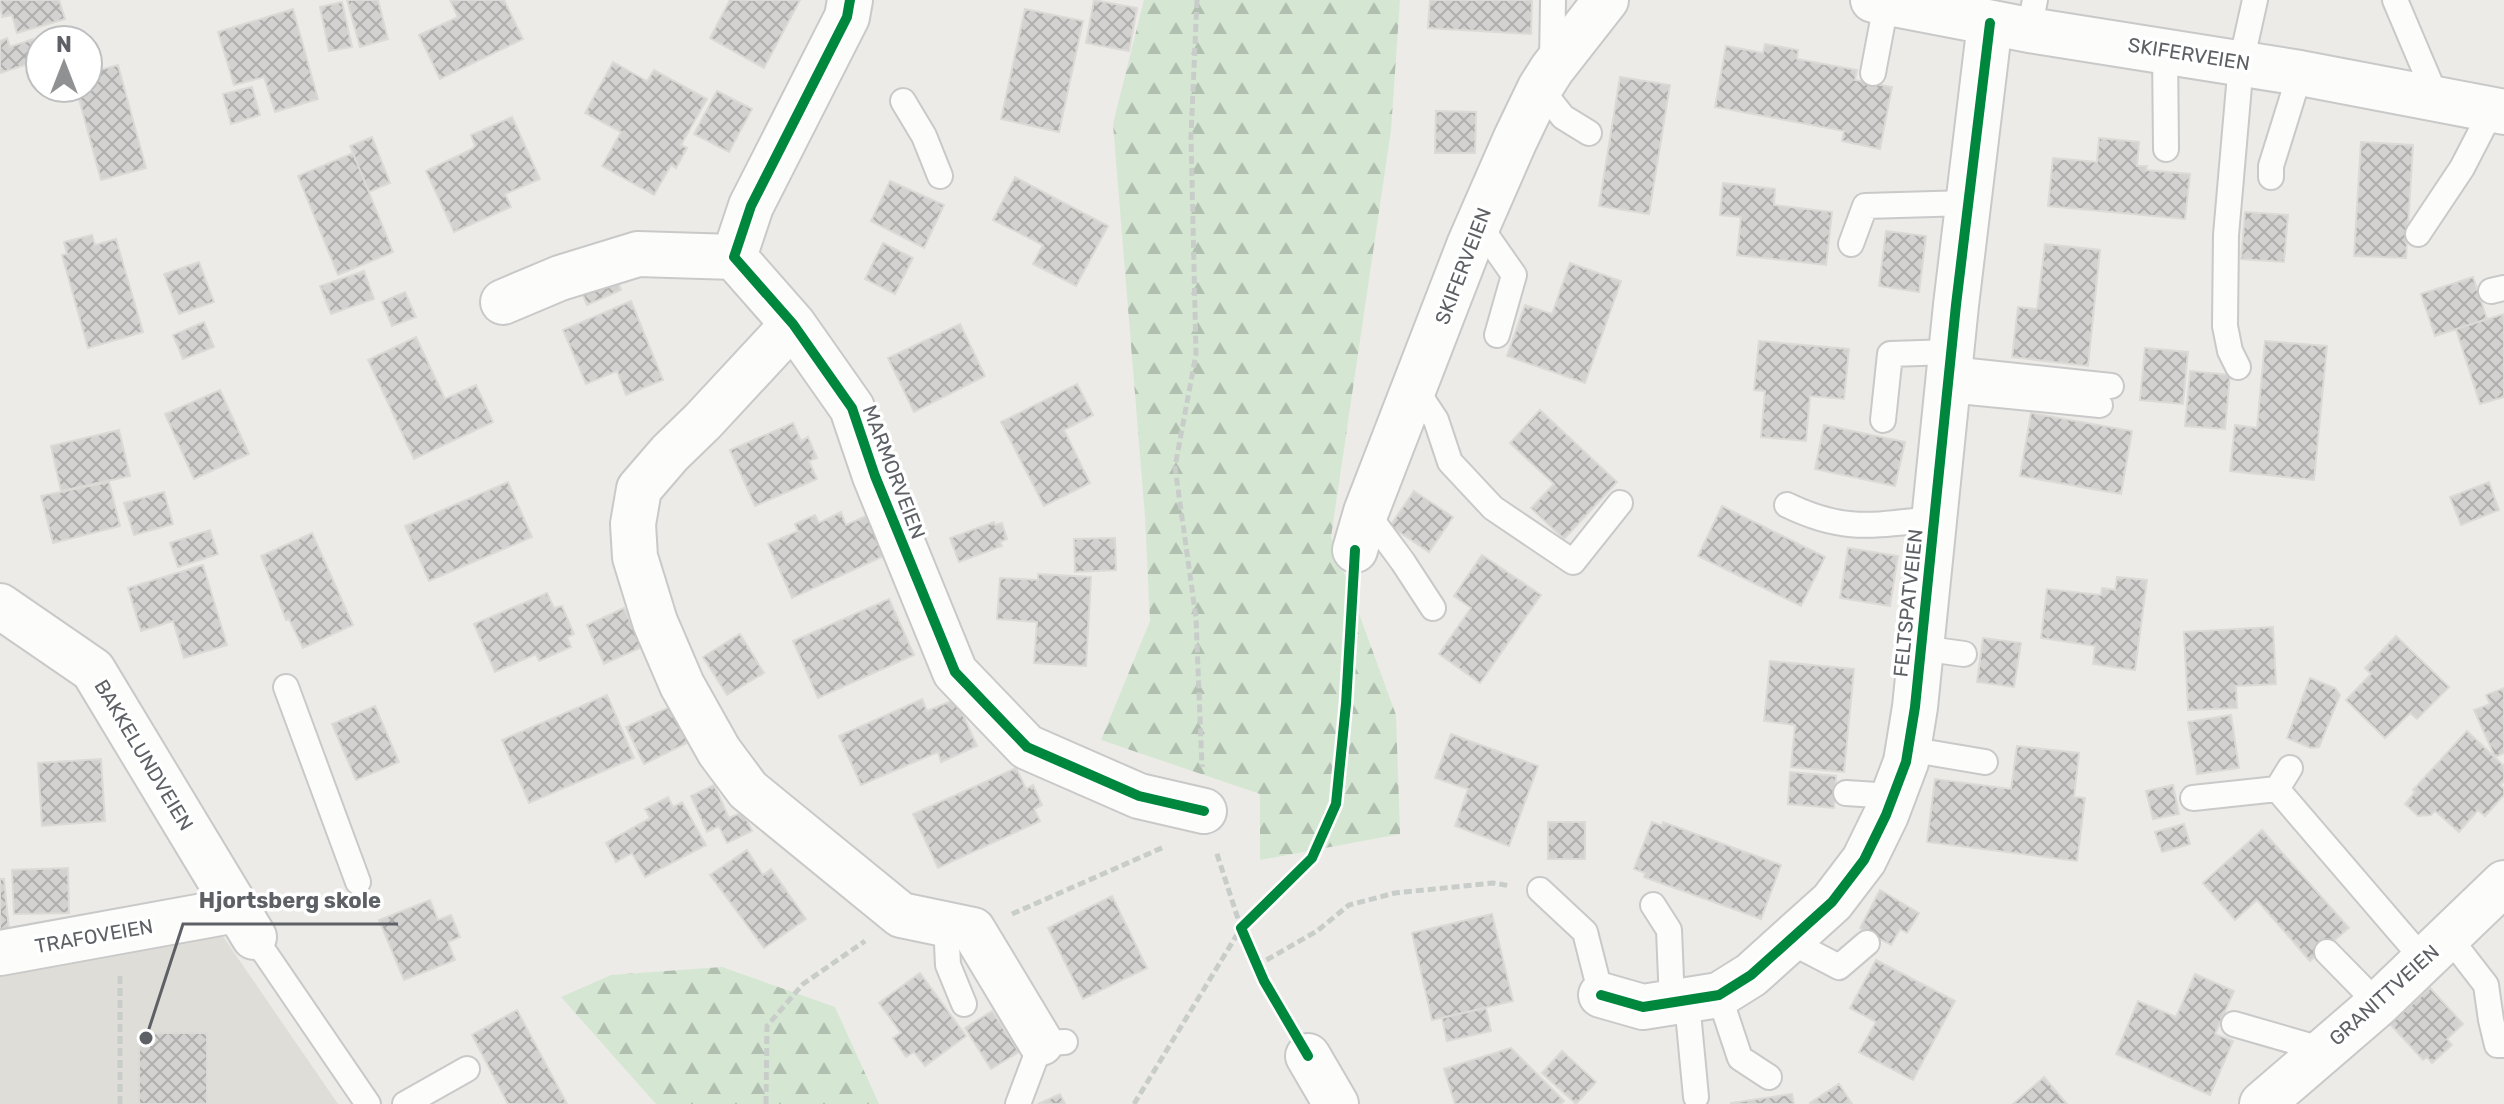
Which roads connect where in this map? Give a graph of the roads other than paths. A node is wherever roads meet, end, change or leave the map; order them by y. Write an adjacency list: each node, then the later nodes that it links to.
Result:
1 (850, 0): 24 (street)
2 (1553, 0): 12 (lane)
3 (1606, 0): 12 (street, SKIFERVEIEN)
4 (2255, 0): 9 (lane)
5 (2395, 0): 13 (lane)
6 (1880, 2): 7 (street, SKIFERVEIEN); 10 (lane)
7 (2018, 17): 8 (street, SKIFERVEIEN); 20 (street, FELTSPATVEIEN)
8 (2165, 50): 9 (street, SKIFERVEIEN); 17 (lane)
9 (2241, 63): 11 (street, SKIFERVEIEN); 28 (lane)
10 (1873, 73)
11 (2300, 73): 13 (street, SKIFERVEIEN); 19 (lane)
12 (1546, 79): 16 (lane); 21 (street, SKIFERVEIEN)
13 (2437, 99): 15 (street, SKIFERVEIEN)
14 (903, 101): 18 (lane)
15 (2498, 111): 22 (lane)
16 (1589, 133)
17 (2166, 149)
18 (940, 176)
19 (2271, 177)
20 (1968, 203): 23 (lane); 29 (street, FELTSPATVEIEN)
21 (1479, 225): 27 (lane); 30 (street, SKIFERVEIEN)
22 (2418, 234)
23 (1851, 244)
24 (734, 257): 25 (street); 26 (street, MARMORVEIEN)
25 (503, 302)
26 (793, 324): 47 (street, MARMORVEIEN); 53 (street)
27 (1497, 335)
28 (2238, 367)
29 (1949, 371): 31 (lane); 32 (lane); 35 (street, FELTSPATVEIEN)
30 (1415, 388): 33 (lane); 36 (street, SKIFERVEIEN)
31 (2105, 396)
32 (1883, 420)
33 (1620, 503)
34 (1787, 505): 35 (lane)
35 (1934, 519): 39 (street, FELTSPATVEIEN)
36 (1361, 531): 38 (lane)
37 (0, 606): 52 (street, BAKKELUNDVEIEN)
38 (1433, 608)
39 (1921, 648): 40 (lane); 42 (street, FELTSPATVEIEN)
40 (1964, 654)
41 (286, 687): 48 (lane)
42 (1908, 749): 43 (lane); 45 (street, FELTSPATVEIEN)
43 (1985, 762)
44 (1846, 793): 45 (lane)
45 (1893, 796): 54 (street, FELTSPATVEIEN)
46 (2193, 798): 56 (lane)
47 (1204, 811)
48 (358, 882)
49 (2504, 883): 56 (street, GRANITTVEIEN)
50 (1540, 890): 60 (lane)
51 (1653, 905): 61 (lane)
52 (245, 924): 58 (street, TRAFOVEIEN); 73 (lane)
53 (959, 927): 62 (lane); 65 (street)
54 (1789, 941): 55 (lane); 61 (street, FELTSPATVEIEN)
55 (1867, 943)
56 (2436, 947): 59 (lane); 63 (street, GRANITTVEIEN)
57 (2327, 952): 63 (lane)
58 (0, 953)
59 (2495, 988): 66 (lane)
60 (1601, 995): 61 (street)
61 (1693, 1000): 70 (lane); 72 (lane)
62 (964, 1004)
63 (2378, 1004): 67 (street, GRANITTVEIEN)
64 (2234, 1024): 67 (lane)
65 (1053, 1042): 75 (lane)
66 (2504, 1045)
67 (2324, 1050): 71 (street, GRANITTVEIEN)
68 (1308, 1056): 76 (street)
69 (467, 1069): 74 (lane)
70 (1769, 1077)
71 (2282, 1096)
72 (1696, 1097)
73 (368, 1104)
74 (405, 1104)
75 (1018, 1104)
76 (1336, 1104)

